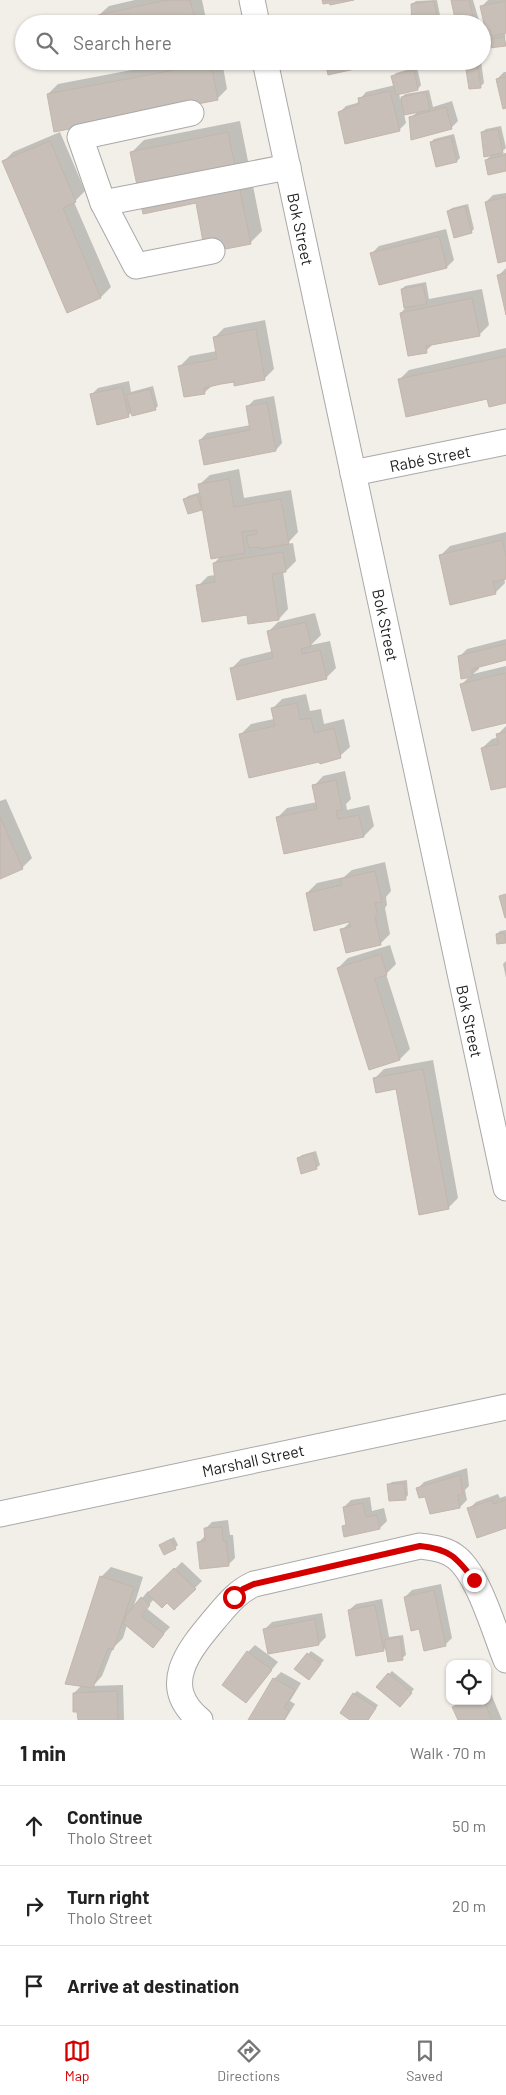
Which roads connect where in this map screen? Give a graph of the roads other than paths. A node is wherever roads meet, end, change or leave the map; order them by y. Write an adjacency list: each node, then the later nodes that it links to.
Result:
1 (252, 0): 2 (street)
2 (255, 15)
3 (267, 70): 5 (street, Bok Street)
4 (191, 113): 6 (street)
5 (288, 167): 6 (street); 9 (street, Bok Street)
6 (103, 203): 7 (street)
7 (212, 250)
8 (506, 442): 9 (street, Rabé Street)
9 (353, 473): 10 (street, Bok Street)
10 (506, 1188)
11 (506, 1407): 12 (street, Marshall Street)
12 (0, 1514)
13 (506, 1660): 14 (street)
14 (200, 1720)

